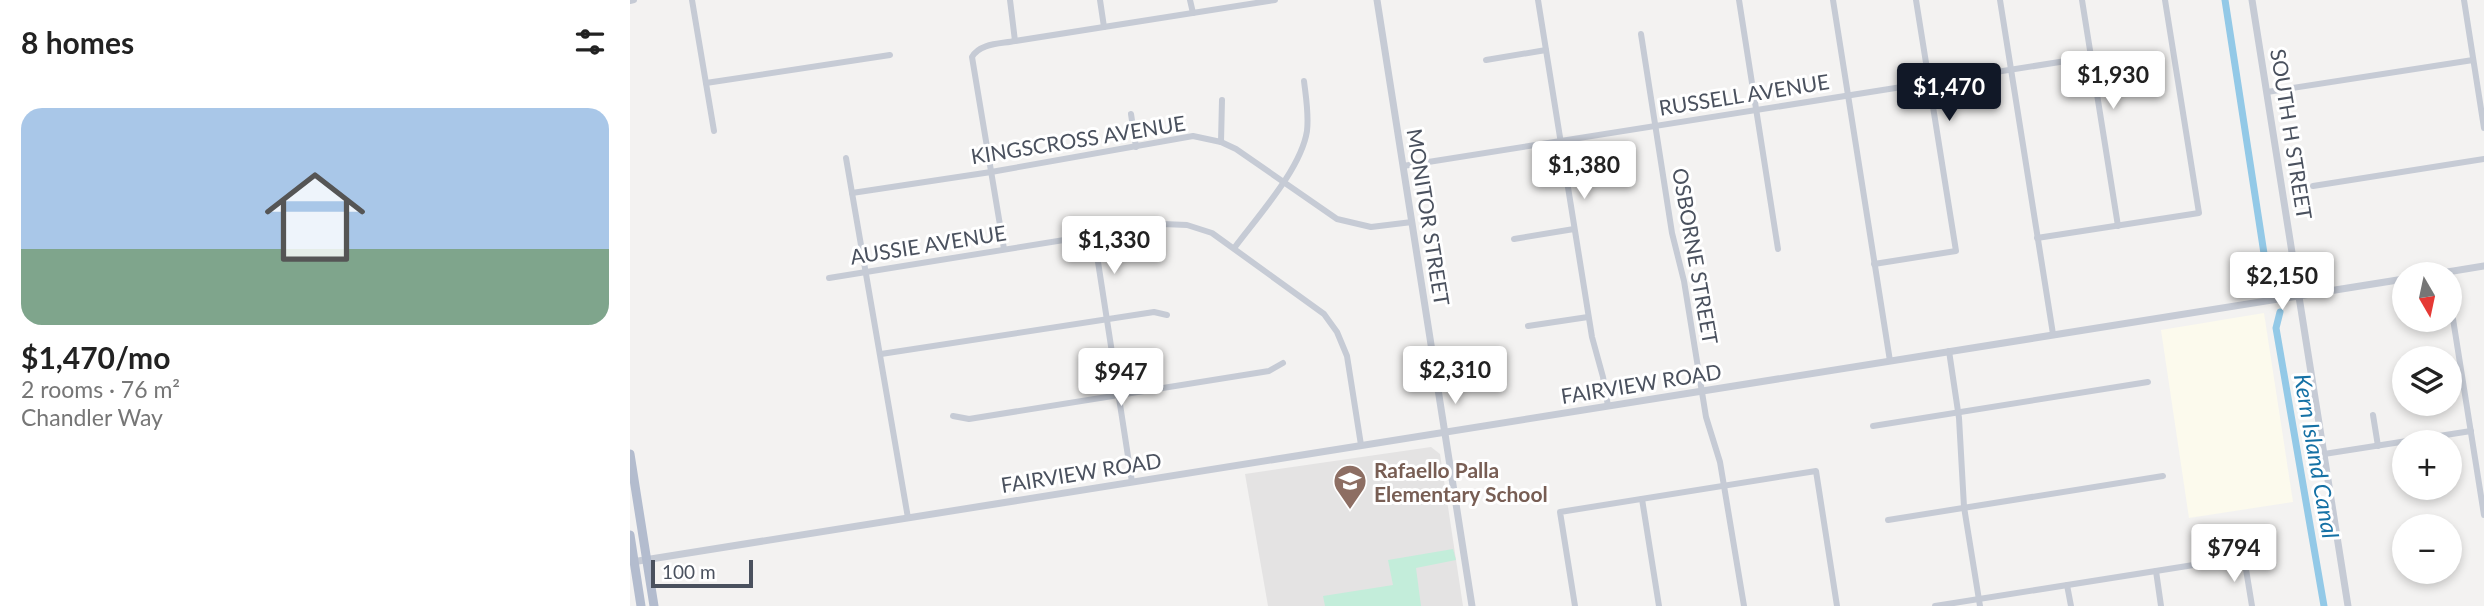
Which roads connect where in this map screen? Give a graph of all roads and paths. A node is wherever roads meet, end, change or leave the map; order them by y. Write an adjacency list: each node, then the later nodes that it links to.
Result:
1 (692, 0): 27 (street)
2 (1010, 0): 19 (street)
3 (1100, 0): 17 (street)
4 (1191, 0): 16 (street)
5 (1275, 0): 16 (street)
6 (1377, 0): 42 (street, MONITOR STREET)
7 (1538, 0): 20 (street)
8 (1739, 0): 32 (street)
9 (1833, 0): 30 (street)
10 (1916, 0): 28 (street)
11 (2000, 0): 25 (street)
12 (2082, 0): 22 (street)
13 (2165, 0): 48 (street)
14 (2252, 0): 29 (street, SOUTH H STREET)
15 (2464, 0): 24 (street)
16 (1192, 13): 17 (street)
17 (1104, 27): 19 (street)
18 (1641, 34): 34 (street, OSBORNE STREET)
19 (1016, 41): 43 (street)
20 (1546, 50): 23 (street); 37 (street)
21 (890, 55): 27 (street)
22 (2091, 57): 25 (street, RUSSELL AVENUE); 48 (street)
23 (1486, 60)
24 (2473, 60): 29 (street); 35 (street)
25 (2011, 70): 28 (street, RUSSELL AVENUE); 51 (street)
26 (1304, 81): 44 (street)
27 (706, 83): 36 (street)
28 (1929, 83): 30 (street, RUSSELL AVENUE); 56 (street)
29 (2267, 92): 62 (street, SOUTH H STREET)
30 (1848, 96): 32 (street, RUSSELL AVENUE); 56 (street)
31 (1222, 100): 38 (street)
32 (1756, 110): 34 (street, RUSSELL AVENUE); 55 (street)
33 (1131, 114): 39 (street)
34 (1655, 126): 37 (street, RUSSELL AVENUE); 74 (street, OSBORNE STREET)
35 (2484, 128)
36 (714, 131)
37 (1560, 141): 42 (street, RUSSELL AVENUE); 49 (street)
38 (1221, 142): 39 (street, KINGSCROSS AVENUE); 44 (street, KINGSCROSS AVENUE)
39 (1136, 147): 43 (street, KINGSCROSS AVENUE)
40 (846, 158): 46 (street)
41 (2484, 159): 45 (street)
42 (1403, 166): 47 (street, MONITOR STREET)
43 (991, 172): 46 (street, KINGSCROSS AVENUE); 54 (street)
44 (1282, 182): 47 (street, KINGSCROSS AVENUE); 53 (street)
45 (2313, 186)
46 (852, 193): 59 (street)
47 (1412, 222): 82 (street, MONITOR STREET)
48 (2118, 226): 51 (street)
49 (1574, 229): 52 (street); 64 (street)
50 (1094, 236): 53 (street, AUSSIE AVENUE); 54 (street, AUSSIE AVENUE); 65 (street)
51 (2037, 238): 68 (street)
52 (1514, 239)
53 (1235, 247): 83 (street, AUSSIE AVENUE)
54 (1004, 249): 59 (street, AUSSIE AVENUE)
55 (1778, 249)
56 (1874, 264): 71 (street)
57 (2484, 266): 58 (street)
58 (2462, 270)
59 (867, 272): 60 (street, AUSSIE AVENUE); 70 (street)
60 (829, 278)
61 (2392, 281): 62 (street, FAIRVIEW ROAD)
62 (2301, 295): 68 (street, FAIRVIEW ROAD); 86 (street, SOUTH H STREET)
63 (1167, 315): 65 (street)
64 (1588, 317): 66 (street); 76 (street)
65 (1107, 320): 70 (street); 75 (street)
66 (1528, 327)
67 (2455, 332): 81 (street)
68 (2053, 334): 69 (street, FAIRVIEW ROAD)
69 (1949, 351): 71 (street, FAIRVIEW ROAD); 77 (street)
70 (881, 354): 93 (street)
71 (1890, 361): 74 (street, FAIRVIEW ROAD)
72 (1283, 363): 75 (street)
73 (2148, 382): 77 (street)
74 (1702, 391): 76 (street, FAIRVIEW ROAD); 89 (street, OSBORNE STREET)
75 (1118, 395): 79 (street); 88 (street)
76 (1608, 406): 82 (street, FAIRVIEW ROAD)
77 (1958, 412): 80 (street); 91 (street)
78 (2373, 415): 84 (street)
79 (954, 416)
80 (1873, 426)
81 (2471, 431): 84 (street); 92 (street)
82 (1445, 432): 83 (street, FAIRVIEW ROAD); 103 (street, MONITOR STREET)
83 (1361, 445): 88 (street, FAIRVIEW ROAD)
84 (2378, 446): 86 (street)
85 (630, 454): 96 (main road)
86 (2324, 454): 112 (street, SOUTH H STREET)
87 (2163, 476): 91 (street)
88 (1132, 482): 93 (street, FAIRVIEW ROAD)
89 (1724, 486): 90 (street); 106 (street, OSBORNE STREET); 107 (street)
90 (1642, 499): 104 (street); 105 (street)
91 (1964, 508): 94 (street); 100 (street)
92 (2484, 516)
93 (908, 518): 96 (street, FAIRVIEW ROAD)
94 (1888, 520)
95 (630, 535): 97 (main road)
96 (647, 560): 97 (street, FAIRVIEW ROAD); 102 (main road)
97 (632, 562): 101 (main road)
98 (2156, 571): 99 (street); 110 (street); 111 (street)
99 (2067, 585): 100 (street); 109 (street)
100 (1979, 603): 108 (street)
101 (641, 606)
102 (654, 606)
103 (1472, 606)
104 (1574, 606)
105 (1659, 606)
106 (1744, 606)
107 (1838, 606)
108 (1935, 606)
109 (2071, 606)
110 (2161, 606)
111 (2252, 606)
112 (2348, 606)

